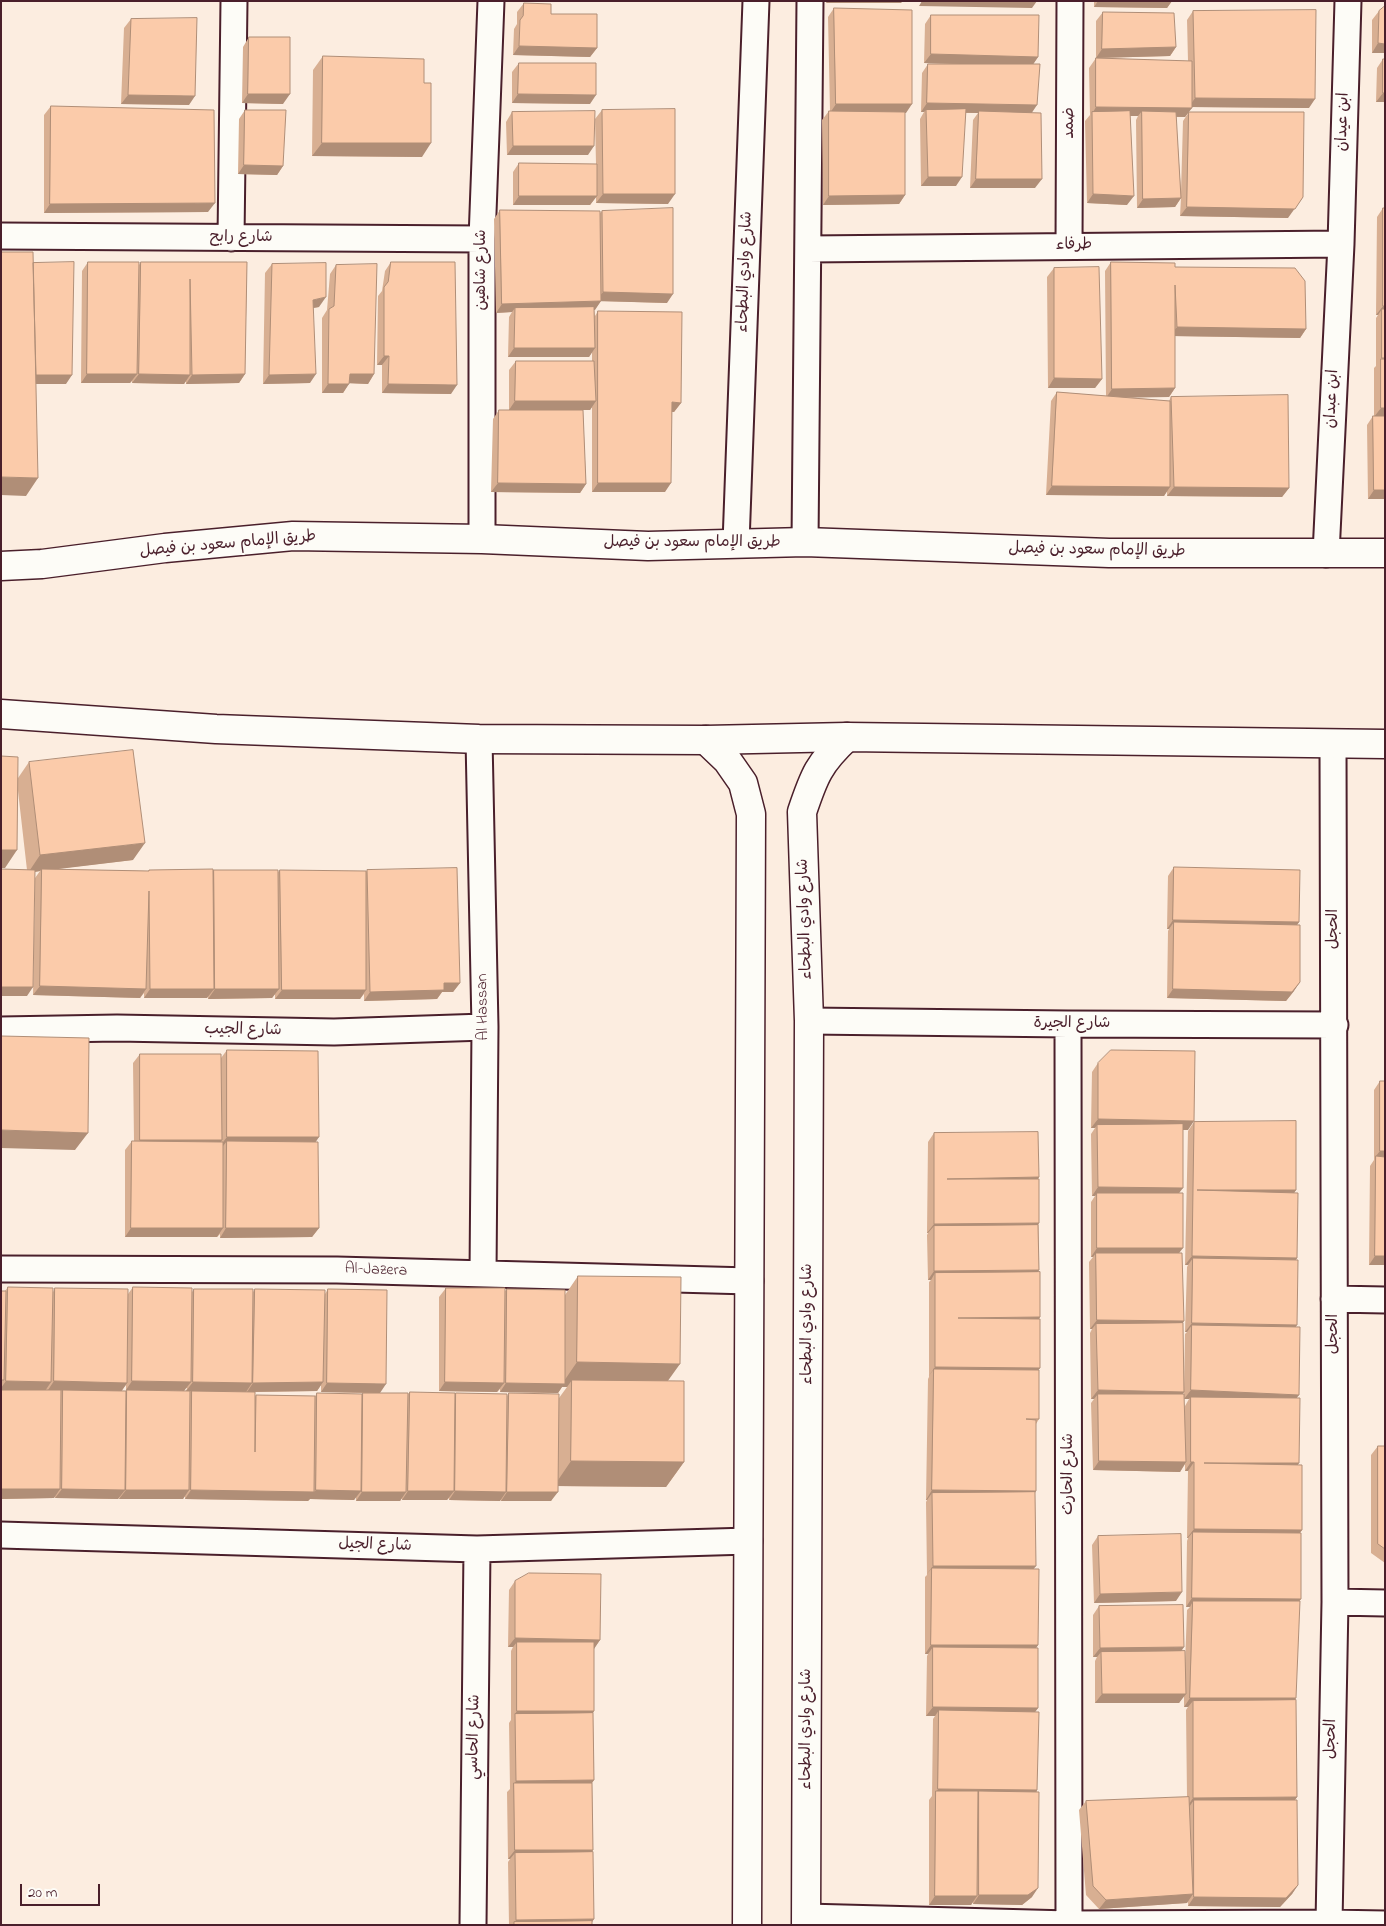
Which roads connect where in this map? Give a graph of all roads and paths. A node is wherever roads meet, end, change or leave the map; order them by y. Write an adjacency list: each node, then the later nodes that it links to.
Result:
1 (234, 1): 8 (street)
2 (491, 1): 9 (street, شارع شاهين)
3 (756, 1): 15 (street, شارع وادي البطحاء)
4 (810, 1): 12 (street)
5 (1070, 1): 11 (street, ضمد)
6 (1348, 1): 10 (street, ابن عيدان)
7 (1, 236): 8 (street, شارع رابح)
8 (231, 238): 9 (street, شارع رابح)
9 (482, 239): 13 (street, شارع شاهين)
10 (1341, 244): 11 (street, طرفاء); 17 (street, ابن عبدان)
11 (1069, 246): 12 (street, طرفاء)
12 (808, 250): 14 (street)
13 (482, 540): 15 (main road, طريق الإمام سعود بن فيصل); 18 (main road, طريق الإمام سعود بن فيصل)
14 (805, 542): 15 (main road, طريق الإمام سعود بن فيصل); 17 (main road, طريق الإمام سعود بن فيصل)
15 (736, 544)
16 (1385, 553): 17 (main road, طريق الإمام سعود بن فيصل)
17 (1326, 554)
18 (1, 566)
19 (1, 714): 21 (main road)
20 (847, 737): 22 (main road); 23 (main road); 25 (main road, شارع وادي البطحاء)
21 (479, 739): 22 (main road); 28 (street, Al Hassan)
22 (706, 740): 32 (main road)
23 (1334, 744): 24 (main road); 27 (street, الحجل)
24 (1385, 744)
25 (808, 1021): 26 (street, شارع الجيرة); 40 (main road, شارع وادي البطحاء)
26 (1068, 1024): 27 (street, شارع الجيرة); 42 (street, شارع الحارث)
27 (1335, 1025): 33 (street, الحجل)
28 (485, 1027): 29 (street, شارع الجيب); 31 (street, Al Hassan)
29 (1, 1030)
30 (1, 1269): 31 (street, Al-Jazera)
31 (483, 1274): 32 (street, Al-Jazera)
32 (750, 1281): 36 (main road)
33 (1334, 1299): 34 (street); 38 (street, الحجل)
34 (1385, 1300)
35 (1, 1535): 37 (street, شارع الجيل)
36 (749, 1541): 37 (street, شارع الجيل); 45 (main road)
37 (477, 1548): 44 (street, شارع الحاسي)
38 (1335, 1602): 39 (street); 41 (street, الحجل)
39 (1385, 1603)
40 (806, 1921): 42 (street)
41 (1329, 1923): 42 (street); 43 (street)
42 (1069, 1924)
43 (1385, 1924)
44 (473, 1925)
45 (747, 1925)

